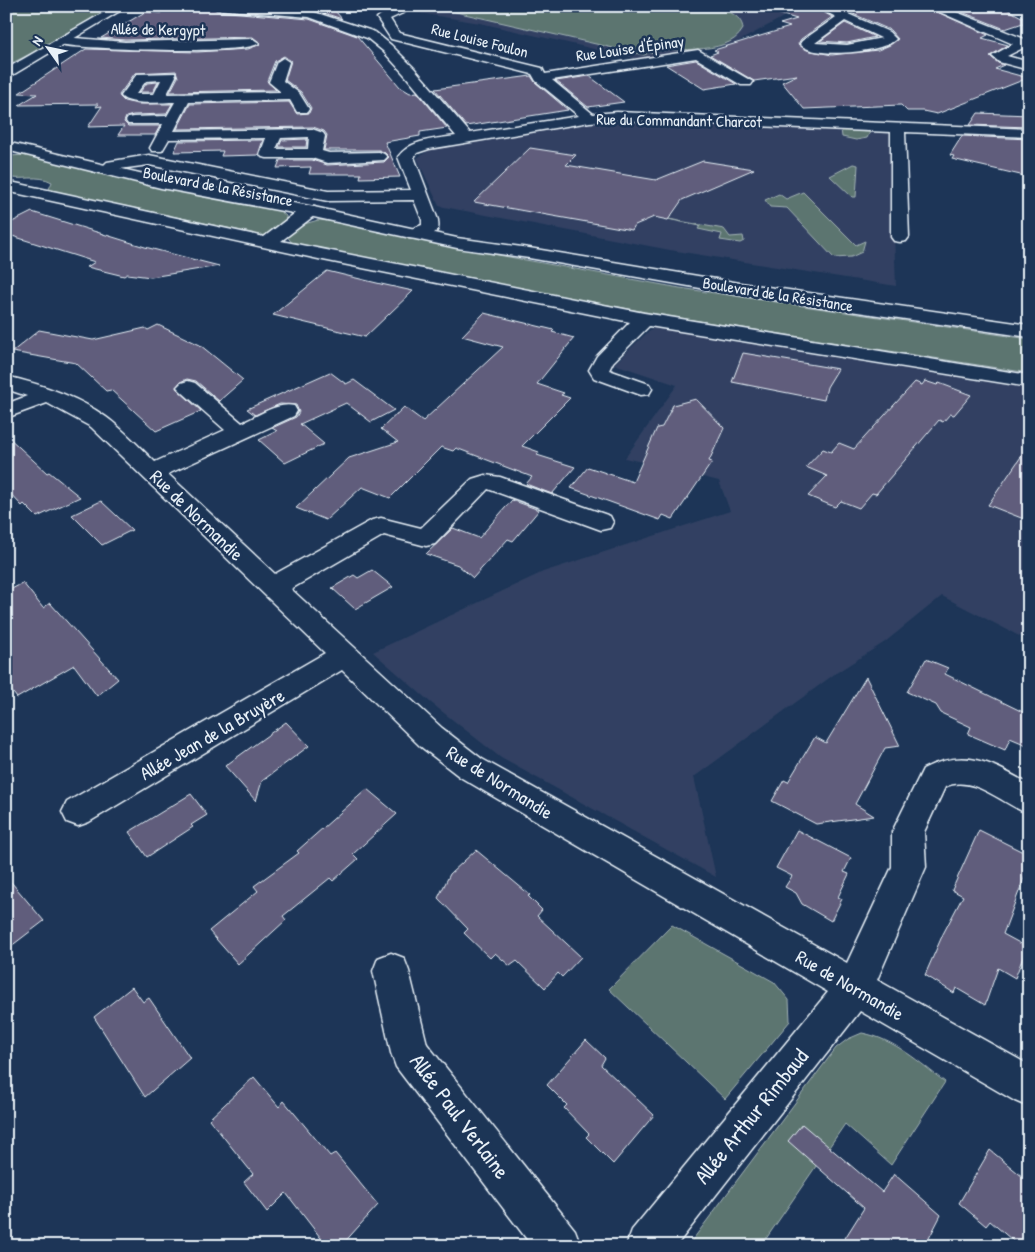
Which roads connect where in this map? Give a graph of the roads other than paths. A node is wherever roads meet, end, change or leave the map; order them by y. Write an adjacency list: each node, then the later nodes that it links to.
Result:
1 (123, 6): 9 (street)
2 (217, 6): 28 (street)
3 (820, 6): 7 (street)
4 (931, 6): 11 (street)
5 (399, 12): 8 (street)
6 (368, 14): 8 (street)
7 (844, 17): 7 (street)
8 (383, 18): 15 (street, Rue Louise Foulon)
9 (63, 41): 10 (street, Allée de Kergypt); 14 (street)
10 (253, 43)
11 (1026, 45): 13 (street)
12 (283, 62): 17 (street)
13 (1029, 66)
14 (10, 72)
15 (541, 78): 16 (street, Rue Louise d'Épinay); 20 (street, Rue Louise Foulon)
16 (746, 82)
17 (294, 96): 19 (street); 22 (street)
18 (158, 98): 19 (street)
19 (184, 98): 21 (street)
20 (590, 118): 24 (street, Rue du Commandant Charcot); 28 (street, Rue du Commandant Charcot)
21 (172, 120): 23 (street); 27 (street)
22 (304, 120): 26 (street); 32 (street)
23 (133, 121)
24 (898, 128): 25 (street, Rue du Commandant Charcot); 40 (street)
25 (1029, 132)
26 (275, 134): 27 (street); 31 (street)
27 (164, 135): 34 (street)
28 (466, 138): 37 (street, Rue du Commandant Charcot)
29 (6, 140): 34 (street)
30 (6, 146): 38 (street, Boulevard de la Résistance)
31 (267, 154): 32 (street); 35 (street)
32 (314, 154): 33 (street)
33 (379, 157)
34 (149, 166): 35 (street); 39 (street, Boulevard de la Résistance)
35 (257, 182): 37 (street)
36 (6, 186): 41 (street)
37 (421, 194): 39 (street, Rue du Commandant Charcot)
38 (309, 211): 39 (street, Boulevard de la Résistance); 41 (street)
39 (424, 225): 43 (street, Boulevard de la Résistance)
40 (900, 237)
41 (267, 243): 42 (street)
42 (644, 319): 44 (street); 47 (street)
43 (1029, 331)
44 (1029, 381)
45 (6, 382): 48 (street, Rue de Normandie)
46 (188, 386): 51 (street)
47 (641, 389)
48 (48, 395): 50 (street); 52 (street, Rue de Normandie)
49 (286, 411): 51 (street)
50 (6, 412)
51 (240, 432): 52 (street)
52 (152, 472): 54 (street, Rue de Normandie)
53 (601, 522): 54 (street)
54 (273, 587): 55 (street, Rue de Normandie)
55 (345, 655): 57 (street, Allée Jean de la Bruyère); 59 (street, Rue de Normandie)
56 (1029, 800): 59 (street, Allée Arthur Rimbaud)
57 (78, 812)
58 (391, 971): 61 (street, Allée Paul Verlaine)
59 (855, 987): 60 (street, Rue de Normandie); 62 (street, Allée Arthur Rimbaud)
60 (1029, 1088)
61 (560, 1246)
62 (648, 1246)

